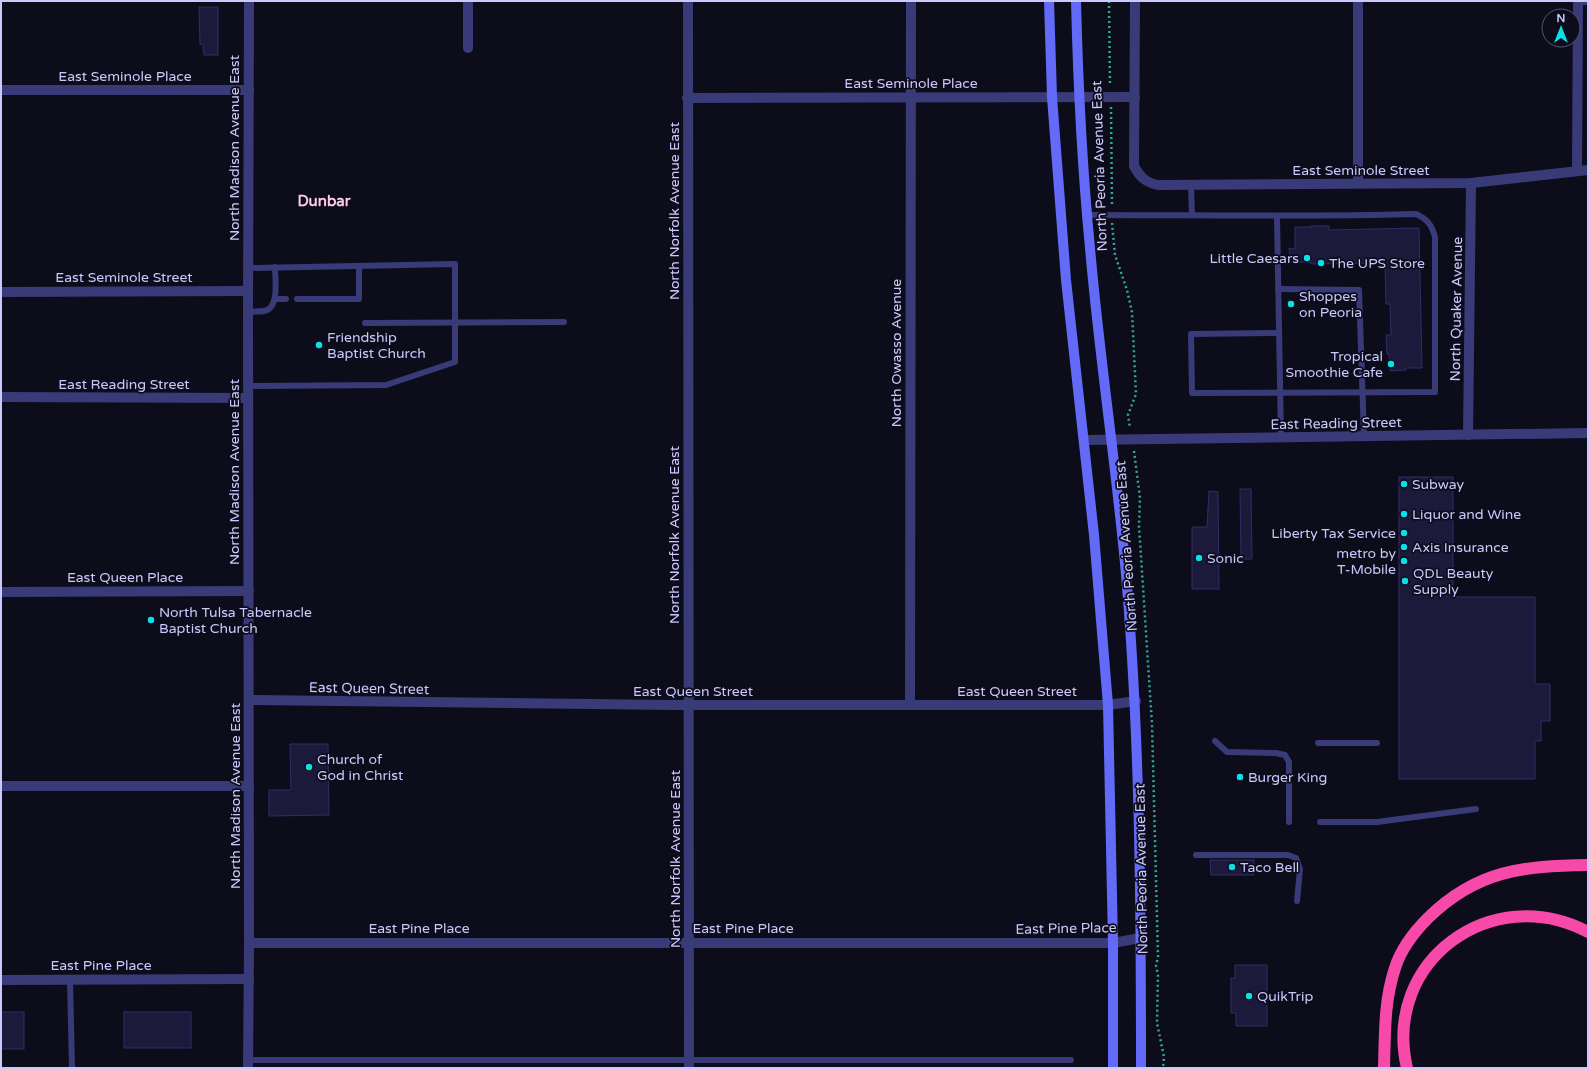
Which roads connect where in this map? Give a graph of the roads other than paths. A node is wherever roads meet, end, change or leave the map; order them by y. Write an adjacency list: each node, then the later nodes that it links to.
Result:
1 (249, 1): 12 (street, North Madison Avenue East)
2 (468, 1): 10 (street)
3 (688, 1): 17 (street, North Norfolk Avenue East)
4 (911, 1): 13 (street, North Owasso Avenue)
5 (1050, 1): 14 (main road, North Peoria Avenue East)
6 (1076, 1): 15 (main road, North Peoria Avenue East)
7 (1135, 1): 16 (street)
8 (1358, 1): 20 (street)
9 (1582, 2): 18 (street)
10 (468, 48)
11 (1, 90): 12 (street, East Seminole Place)
12 (249, 90): 28 (street, North Madison Avenue East)
13 (911, 97): 14 (street, East Seminole Place); 17 (street, East Seminole Place); 56 (street, North Owasso Avenue)
14 (1052, 97): 15 (street, East Seminole Place); 49 (main road, North Peoria Avenue East)
15 (1079, 97): 16 (street, East Seminole Place); 23 (main road, North Peoria Avenue East)
16 (1135, 97): 22 (street, East Seminole Street)
17 (688, 98): 55 (street, North Norfolk Avenue East)
18 (1577, 170): 19 (street, East Seminole Street); 21 (street, East Seminole Street)
19 (1588, 170)
20 (1358, 183): 21 (street, East Seminole Street); 22 (street, East Seminole Street)
21 (1471, 183): 46 (street, North Quaker Avenue)
22 (1191, 185): 24 (lane)
23 (1087, 215): 24 (lane); 50 (main road, North Peoria Avenue East)
24 (1192, 215): 25 (lane)
25 (1277, 217): 29 (lane); 41 (lane)
26 (359, 266): 27 (lane); 34 (lane); 38 (lane)
27 (275, 267): 28 (lane); 32 (lane)
28 (248, 268): 30 (street, North Madison Avenue East)
29 (1278, 289): 39 (lane); 41 (lane)
30 (248, 291): 31 (street, East Seminole Street); 35 (street, North Madison Avenue East)
31 (1, 292)
32 (275, 300): 33 (lane); 35 (lane)
33 (286, 300)
34 (297, 300)
35 (248, 312): 40 (street, North Madison Avenue East)
36 (564, 322): 38 (lane)
37 (365, 323): 38 (lane)
38 (455, 323): 40 (lane)
39 (1279, 333): 42 (lane); 42 (lane)
40 (248, 386): 44 (street, North Madison Avenue East)
41 (1362, 392): 42 (lane); 47 (lane)
42 (1281, 393): 48 (lane)
43 (1, 397): 44 (street, East Reading Street)
44 (248, 398): 51 (street, North Madison Avenue East)
45 (1588, 433): 46 (street, East Reading Street)
46 (1468, 435): 47 (street, East Reading Street)
47 (1364, 436): 48 (street, East Reading Street)
48 (1281, 438): 50 (street, East Reading Street)
49 (1084, 440): 50 (street, East Reading Street); 57 (main road, North Peoria Avenue East)
50 (1111, 440): 54 (main road, North Peoria Avenue East)
51 (248, 591): 52 (street, East Queen Place); 53 (street, North Madison Avenue East)
52 (1, 592)
53 (249, 700): 55 (street, East Queen Street); 62 (street, North Madison Avenue East)
54 (1136, 701): 57 (street, East Queen Street); 70 (main road, North Peoria Avenue East)
55 (688, 705): 56 (street, East Queen Street); 71 (street, North Norfolk Avenue East)
56 (910, 705): 57 (street, East Queen Street)
57 (1108, 705): 73 (main road, North Peoria Avenue East)
58 (1215, 741): 64 (lane)
59 (1318, 743): 60 (lane)
60 (1377, 743)
61 (1, 786): 62 (street)
62 (249, 786): 72 (street, North Madison Avenue East)
63 (1476, 808): 65 (lane)
64 (1289, 822)
65 (1320, 822)
66 (1196, 855): 68 (lane)
67 (1588, 865): 83 (highway)
68 (1297, 902)
69 (1588, 932): 84 (highway)
70 (1140, 938): 73 (street, East Pine Place); 82 (main road, North Peoria Avenue East)
71 (690, 942): 72 (street, East Pine Place); 73 (street, East Pine Place); 79 (street, North Norfolk Avenue East)
72 (249, 943): 74 (street, North Madison Avenue East)
73 (1113, 943): 81 (main road, North Peoria Avenue East)
74 (248, 979): 76 (street, East Pine Place); 78 (street, North Madison Avenue East)
75 (1, 980): 76 (street, East Pine Place)
76 (70, 980): 80 (lane)
77 (1071, 1060): 79 (lane)
78 (248, 1064): 79 (lane)
79 (689, 1064)
80 (72, 1068)
81 (1113, 1068)
82 (1141, 1068)
83 (1384, 1068)
84 (1407, 1068)

